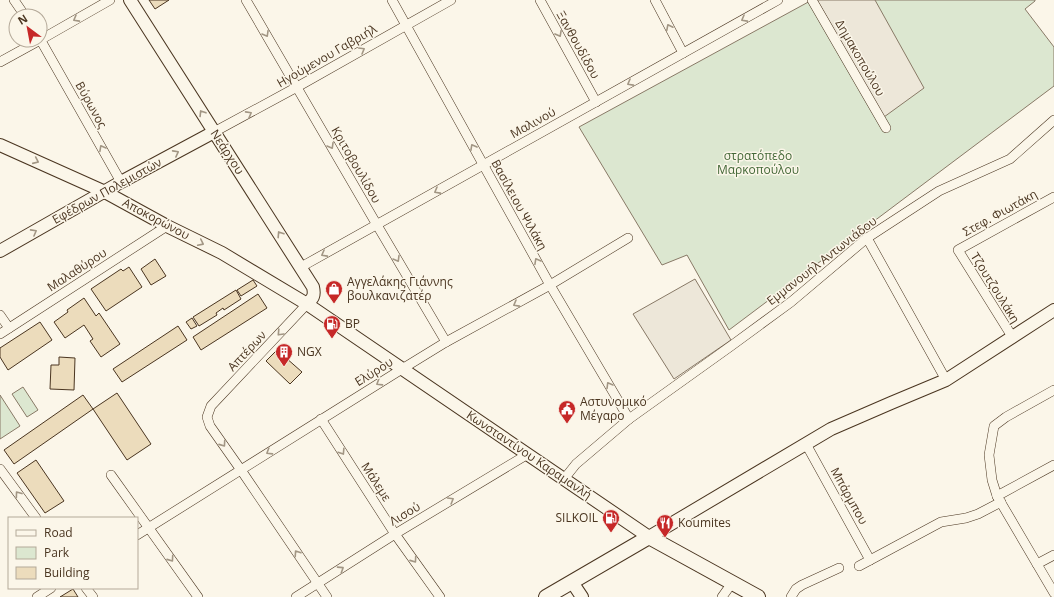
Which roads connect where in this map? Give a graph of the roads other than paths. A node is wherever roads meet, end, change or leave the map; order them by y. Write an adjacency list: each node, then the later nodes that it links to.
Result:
1 (110, 0): 11 (street, one-way to 11)
2 (130, 0): 20 (main road, Νεάρχου, one-way to 2)
3 (246, 0): 16 (street, Κριτοβουλίδου, one-way to 16)
4 (392, 0): 10 (street, Βασίλειου Ψιλάκη)
5 (451, 0): 10 (street, Ηγούμενου Γαβριήλ)
6 (540, 0): 17 (street, Ξανθουδίδου, one-way to 17)
7 (655, 0): 14 (street, one-way to 7)
8 (778, 0): 14 (street, Μαλινού, one-way to 14)
9 (812, 0): 19 (street, Δημακοπούλου)
10 (406, 25): 16 (street, Ηγούμενου Γαβριήλ, one-way to 10); 22 (street, Βασίλειου Ψιλάκη, one-way to 10)
11 (48, 35)
12 (25, 48): 15 (street)
13 (45, 48): 23 (street, Βύρωνος, one-way to 13)
14 (683, 53): 17 (street, Μαλινού, one-way to 17)
15 (0, 62)
16 (297, 87): 20 (street, Ηγούμενου Γαβριήλ, one-way to 16); 26 (street, Κριτοβουλίδου, one-way to 26)
17 (596, 102): 22 (street, Μαλινού)
18 (1054, 120): 29 (street, Εμμανουήλ Αντωνιάδου)
19 (886, 128)
20 (214, 132): 23 (main road, Εφέδρων Πολεμιστών, one-way to 20); 32 (main road, Νεάρχου, one-way to 20)
21 (0, 145): 24 (main road, Αποκορώνου, one-way to 24)
22 (483, 165): 26 (street, Μαλινού, one-way to 26); 33 (street, Βασίλειου Ψιλάκη, one-way to 22)
23 (121, 182): 24 (main road, Εφέδρων Πολεμιστών)
24 (105, 192): 27 (main road, Αποκορώνου); 31 (main road, Εφέδρων Πολεμιστών, one-way to 24)
25 (1054, 197): 30 (street, Στεφ. Φιωτάκη)
26 (377, 225): 32 (street, Μαλινού, one-way to 32); 40 (street, Κριτοβουλίδου, one-way to 40)
27 (167, 226): 34 (main road, Αποκορώνου, one-way to 34); 37 (street, Μαλαθύρου)
28 (628, 238): 33 (street, Ελύρου)
29 (867, 238): 42 (street); 44 (street, Εμμανουήλ Αντωνιάδου)
30 (958, 250): 39 (street, Τζουτζουλάκη)
31 (0, 251)
32 (301, 267): 34 (main road, Νεάρχου)
33 (550, 285): 40 (street, Ελύρου, one-way to 40); 44 (street, Βασίλειου Ψιλάκη, one-way to 33)
34 (307, 304): 41 (main road, Κωνσταντίνου Καραμανλή); 50 (street, Απτέρων, one-way to 50)
35 (1054, 310): 39 (main road)
36 (0, 315): 37 (street)
37 (9, 328): 38 (street, Μαλαθύρου)
38 (0, 334)
39 (1013, 338): 42 (main road)
40 (446, 342): 41 (street, Ελύρου)
41 (402, 369): 45 (street, Ελύρου, one-way to 45); 47 (main road, Κωνσταντίνου Καραμανλή)
42 (946, 380): 46 (main road)
43 (1054, 390): 53 (street)
44 (629, 418): 52 (street, Εμμανουήλ Αντωνιάδου)
45 (321, 419): 50 (street, Ελύρου, one-way to 50); 57 (street, Μάλεμε, one-way to 57)
46 (806, 444): 58 (main road); 60 (street, Μπάρμπου)
47 (528, 454): 52 (main road, Κωνσταντίνου Καραμανλή); 57 (street, Λισού, one-way to 47)
48 (1054, 465): 53 (street)
49 (0, 470): 54 (street, one-way to 49)
50 (241, 470): 55 (street, Ελύρου); 66 (street, one-way to 50)
51 (111, 475): 55 (street)
52 (564, 479): 58 (main road, Κωνσταντίνου Καραμανλή)
53 (999, 499): 60 (street); 61 (street)
54 (35, 517)
55 (148, 527): 56 (street, Ελύρου); 70 (street, one-way to 70)
56 (138, 533)
57 (395, 534): 66 (street, Λισού, one-way to 57); 73 (street, Μάλεμε, one-way to 73)
58 (649, 537): 64 (main road); 65 (main road, Κωνσταντίνου Καραμανλή)
59 (1054, 555): 61 (street)
60 (870, 560): 62 (street)
61 (1037, 564): 68 (street)
62 (859, 566)
63 (840, 568): 78 (street)
64 (572, 582): 74 (main road); 75 (main road)
65 (732, 583): 76 (street); 77 (main road, Κωνσταντίνου Καραμανλή)
66 (317, 584): 71 (street, Λισού); 72 (street)
67 (49, 589): 69 (street)
68 (1054, 593)
69 (37, 597)
70 (198, 597)
71 (296, 597)
72 (326, 597)
73 (440, 597)
74 (546, 597)
75 (582, 597)
76 (722, 597)
77 (758, 597)
78 (791, 597)

